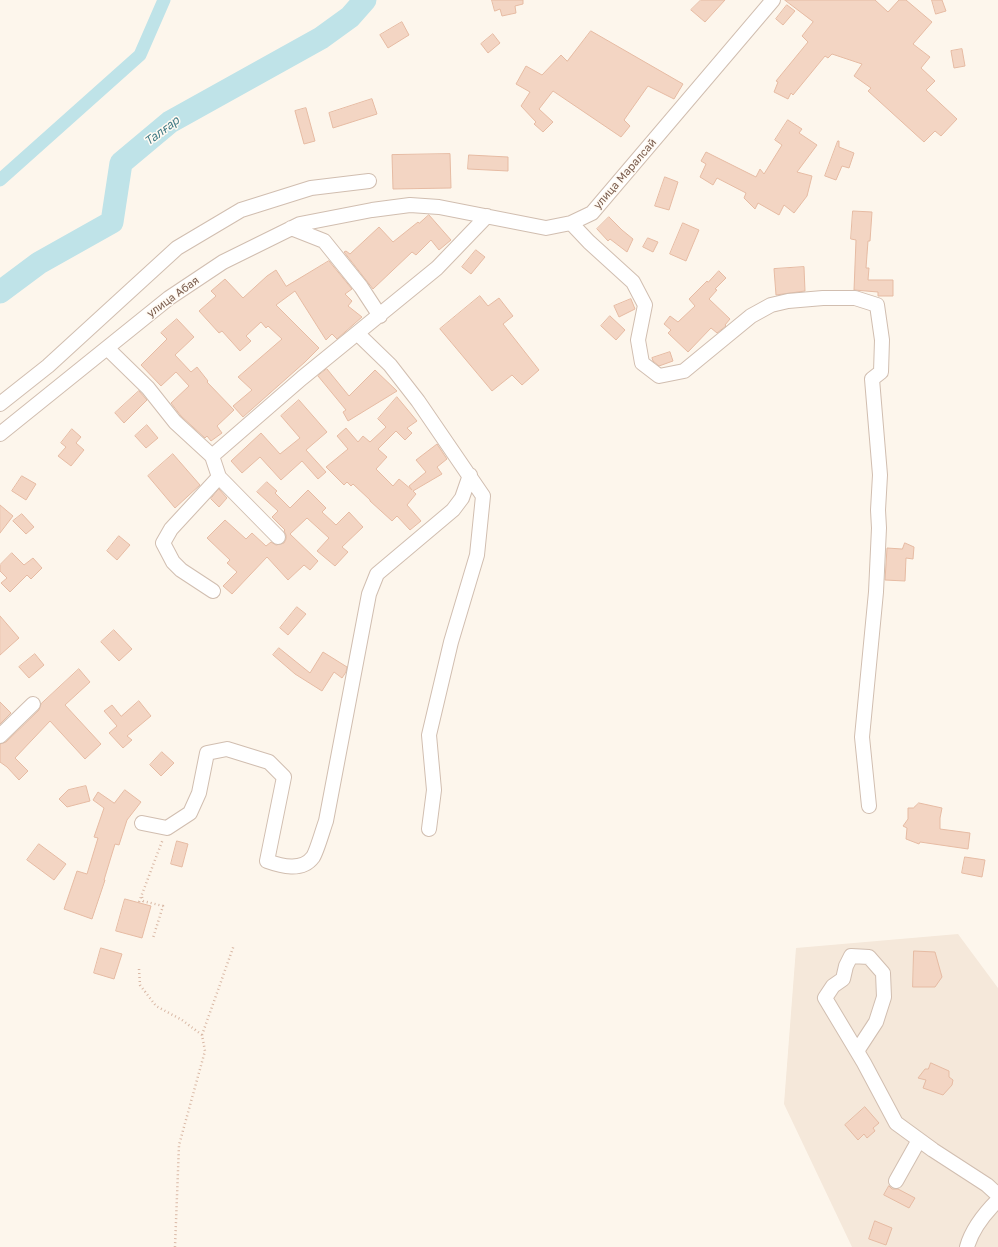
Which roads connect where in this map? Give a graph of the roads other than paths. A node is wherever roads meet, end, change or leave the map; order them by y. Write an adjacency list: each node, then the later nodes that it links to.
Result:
1 (773, 0): 5 (street, улица Маралсай)
2 (369, 181): 10 (street)
3 (372, 210): 4 (street, улица Маралсай); 6 (street, улица Абая)
4 (488, 216): 5 (street, улица Маралсай); 7 (street)
5 (571, 223): 19 (street)
6 (291, 228): 7 (street); 9 (street, улица Абая)
7 (380, 316): 8 (street)
8 (358, 334): 12 (street); 13 (street)
9 (107, 348): 11 (street, улица Абая); 12 (street)
10 (0, 404)
11 (0, 434)
12 (212, 456): 14 (street)
13 (470, 475): 20 (street); 21 (street)
14 (219, 477): 15 (street); 16 (street)
15 (278, 537)
16 (213, 591)
17 (33, 704): 18 (street)
18 (0, 736)
19 (869, 806)
20 (142, 823)
21 (429, 828)
22 (858, 1052): 22 (street); 23 (street)
23 (919, 1140): 24 (street); 25 (street)
24 (896, 1181)
25 (998, 1195)
26 (998, 1200): 27 (street)
27 (967, 1247)

